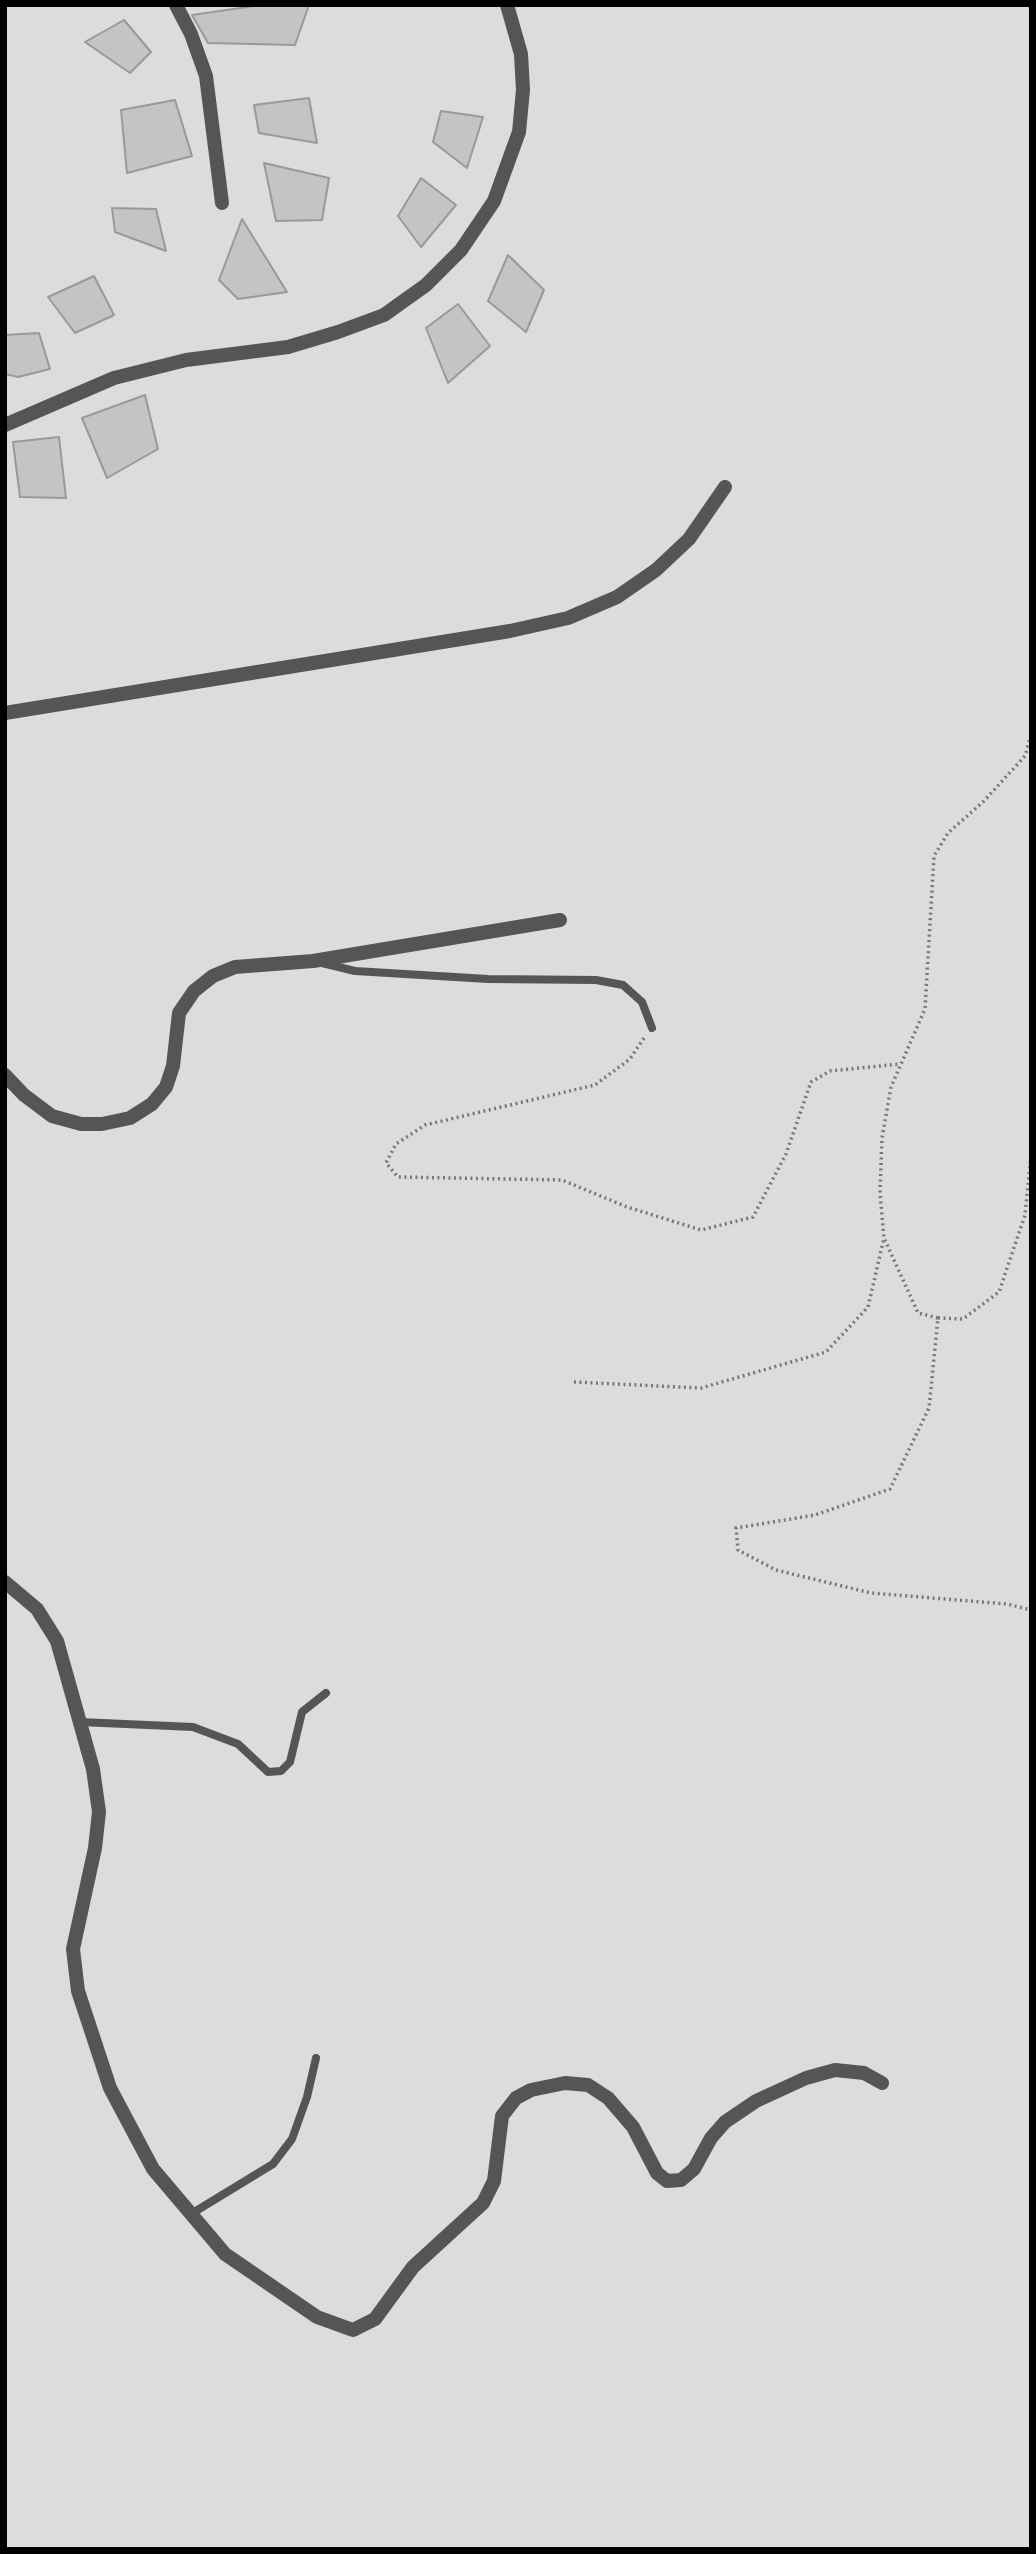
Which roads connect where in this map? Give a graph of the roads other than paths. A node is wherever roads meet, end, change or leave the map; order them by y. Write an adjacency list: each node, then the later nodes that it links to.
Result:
1 (176, 5): 3 (street)
2 (507, 5): 4 (street)
3 (222, 203)
4 (5, 425)
5 (725, 487): 6 (street)
6 (5, 713)
7 (560, 920): 8 (street)
8 (313, 961): 9 (lane); 10 (street)
9 (652, 1028)
10 (5, 1075)
11 (5, 1582): 13 (street)
12 (326, 1693): 13 (lane)
13 (80, 1722): 16 (street)
14 (316, 2058): 16 (lane)
15 (882, 2083): 16 (street)
16 (191, 2214)

